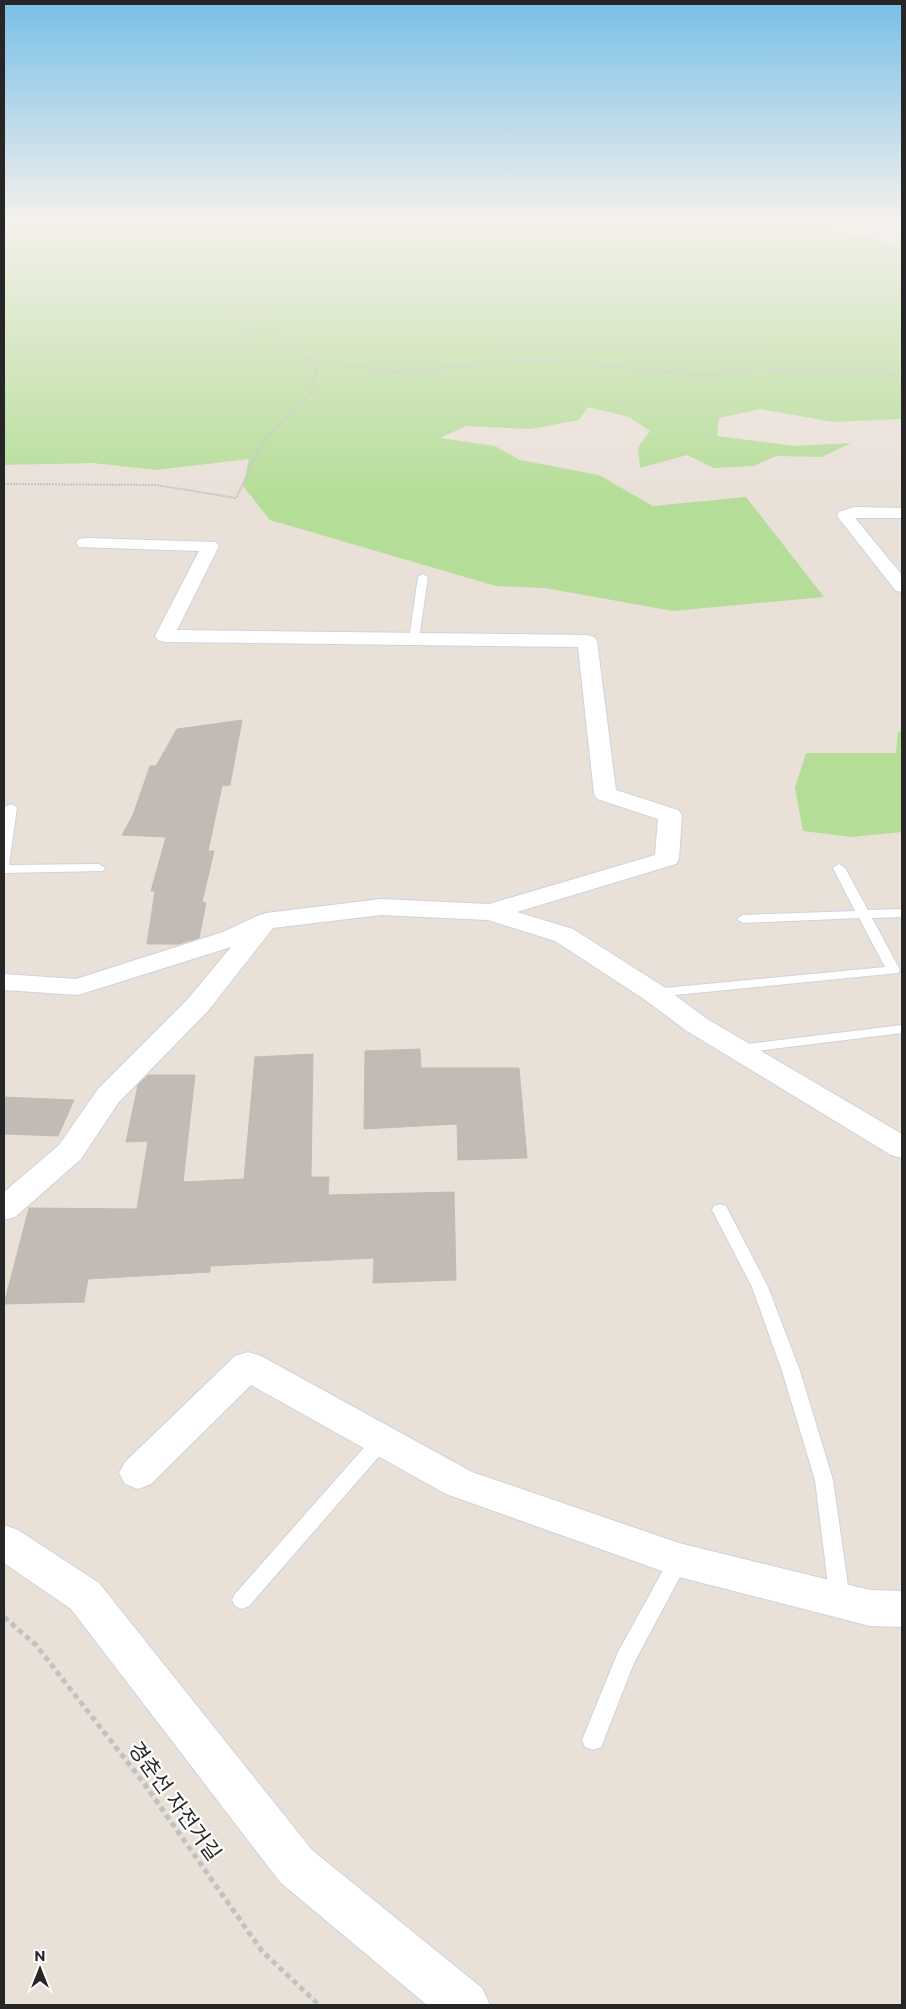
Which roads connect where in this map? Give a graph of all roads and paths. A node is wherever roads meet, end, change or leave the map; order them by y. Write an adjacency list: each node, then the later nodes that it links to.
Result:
1 (247, 313): 2 (path)
2 (318, 362): 3 (path); 4 (path)
3 (902, 374)
4 (4, 484)
5 (902, 513): 8 (street)
6 (85, 543): 9 (street)
7 (423, 577): 9 (lane)
8 (902, 587)
9 (414, 639): 15 (street)
10 (11, 807): 11 (lane)
11 (4, 863)
12 (99, 868): 14 (lane)
13 (840, 868): 17 (lane)
14 (4, 869)
15 (490, 912): 19 (street); 21 (street)
16 (902, 913): 17 (lane)
17 (864, 914): 18 (lane); 21 (lane)
18 (743, 919)
19 (266, 921): 20 (street); 25 (street)
20 (4, 982)
21 (654, 993): 23 (street)
22 (902, 1029): 23 (lane)
23 (738, 1049): 24 (street)
24 (902, 1148)
25 (4, 1209)
26 (720, 1210): 32 (lane)
27 (382, 1440): 28 (street); 30 (street); 31 (lane)
28 (138, 1473)
29 (4, 1542): 37 (street)
30 (679, 1560): 32 (street); 35 (lane)
31 (242, 1600)
32 (840, 1600): 33 (street)
33 (902, 1609)
34 (4, 1617): 36 (path, 경춘선 자전거길)
35 (593, 1740)
36 (319, 2005)
37 (465, 2005)

